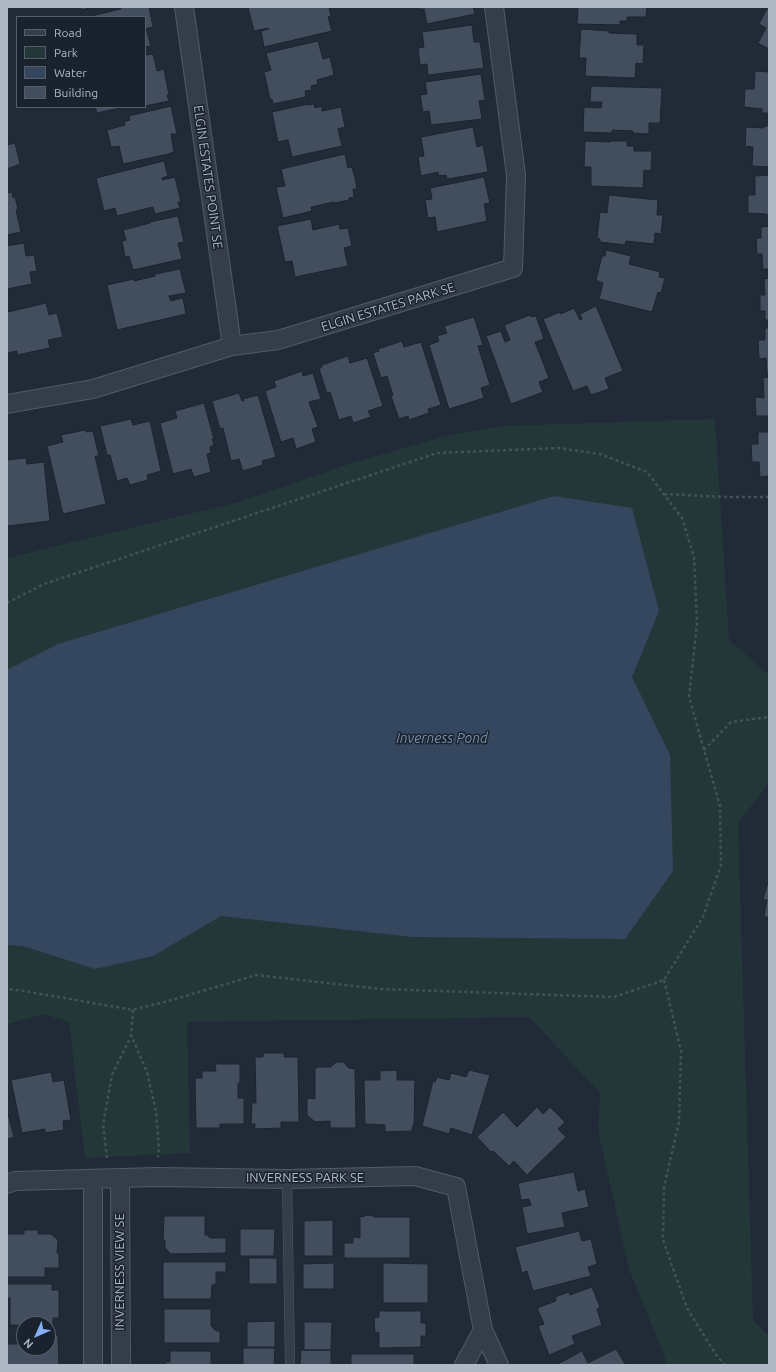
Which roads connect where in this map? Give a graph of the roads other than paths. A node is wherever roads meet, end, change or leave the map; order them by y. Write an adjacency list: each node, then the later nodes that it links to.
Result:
1 (184, 7): 3 (street, ELGIN ESTATES POINT SE)
2 (494, 7): 3 (street, ELGIN ESTATES PARK SE)
3 (232, 346): 4 (street, ELGIN ESTATES PARK SE)
4 (7, 404)
5 (107, 1179): 6 (street, INVERNESS PARK SE); 7 (street, INVERNESS PARK SE); 9 (street, INVERNESS VIEW SE); 10 (street, INVERNESS VIEW SE)
6 (287, 1179): 8 (street, INVERNESS PARK SE); 11 (lane)
7 (7, 1184)
8 (484, 1330): 12 (street); 13 (street, INVERNESS PARK SE)
9 (93, 1365)
10 (121, 1365)
11 (290, 1365)
12 (464, 1365)
13 (499, 1365)

